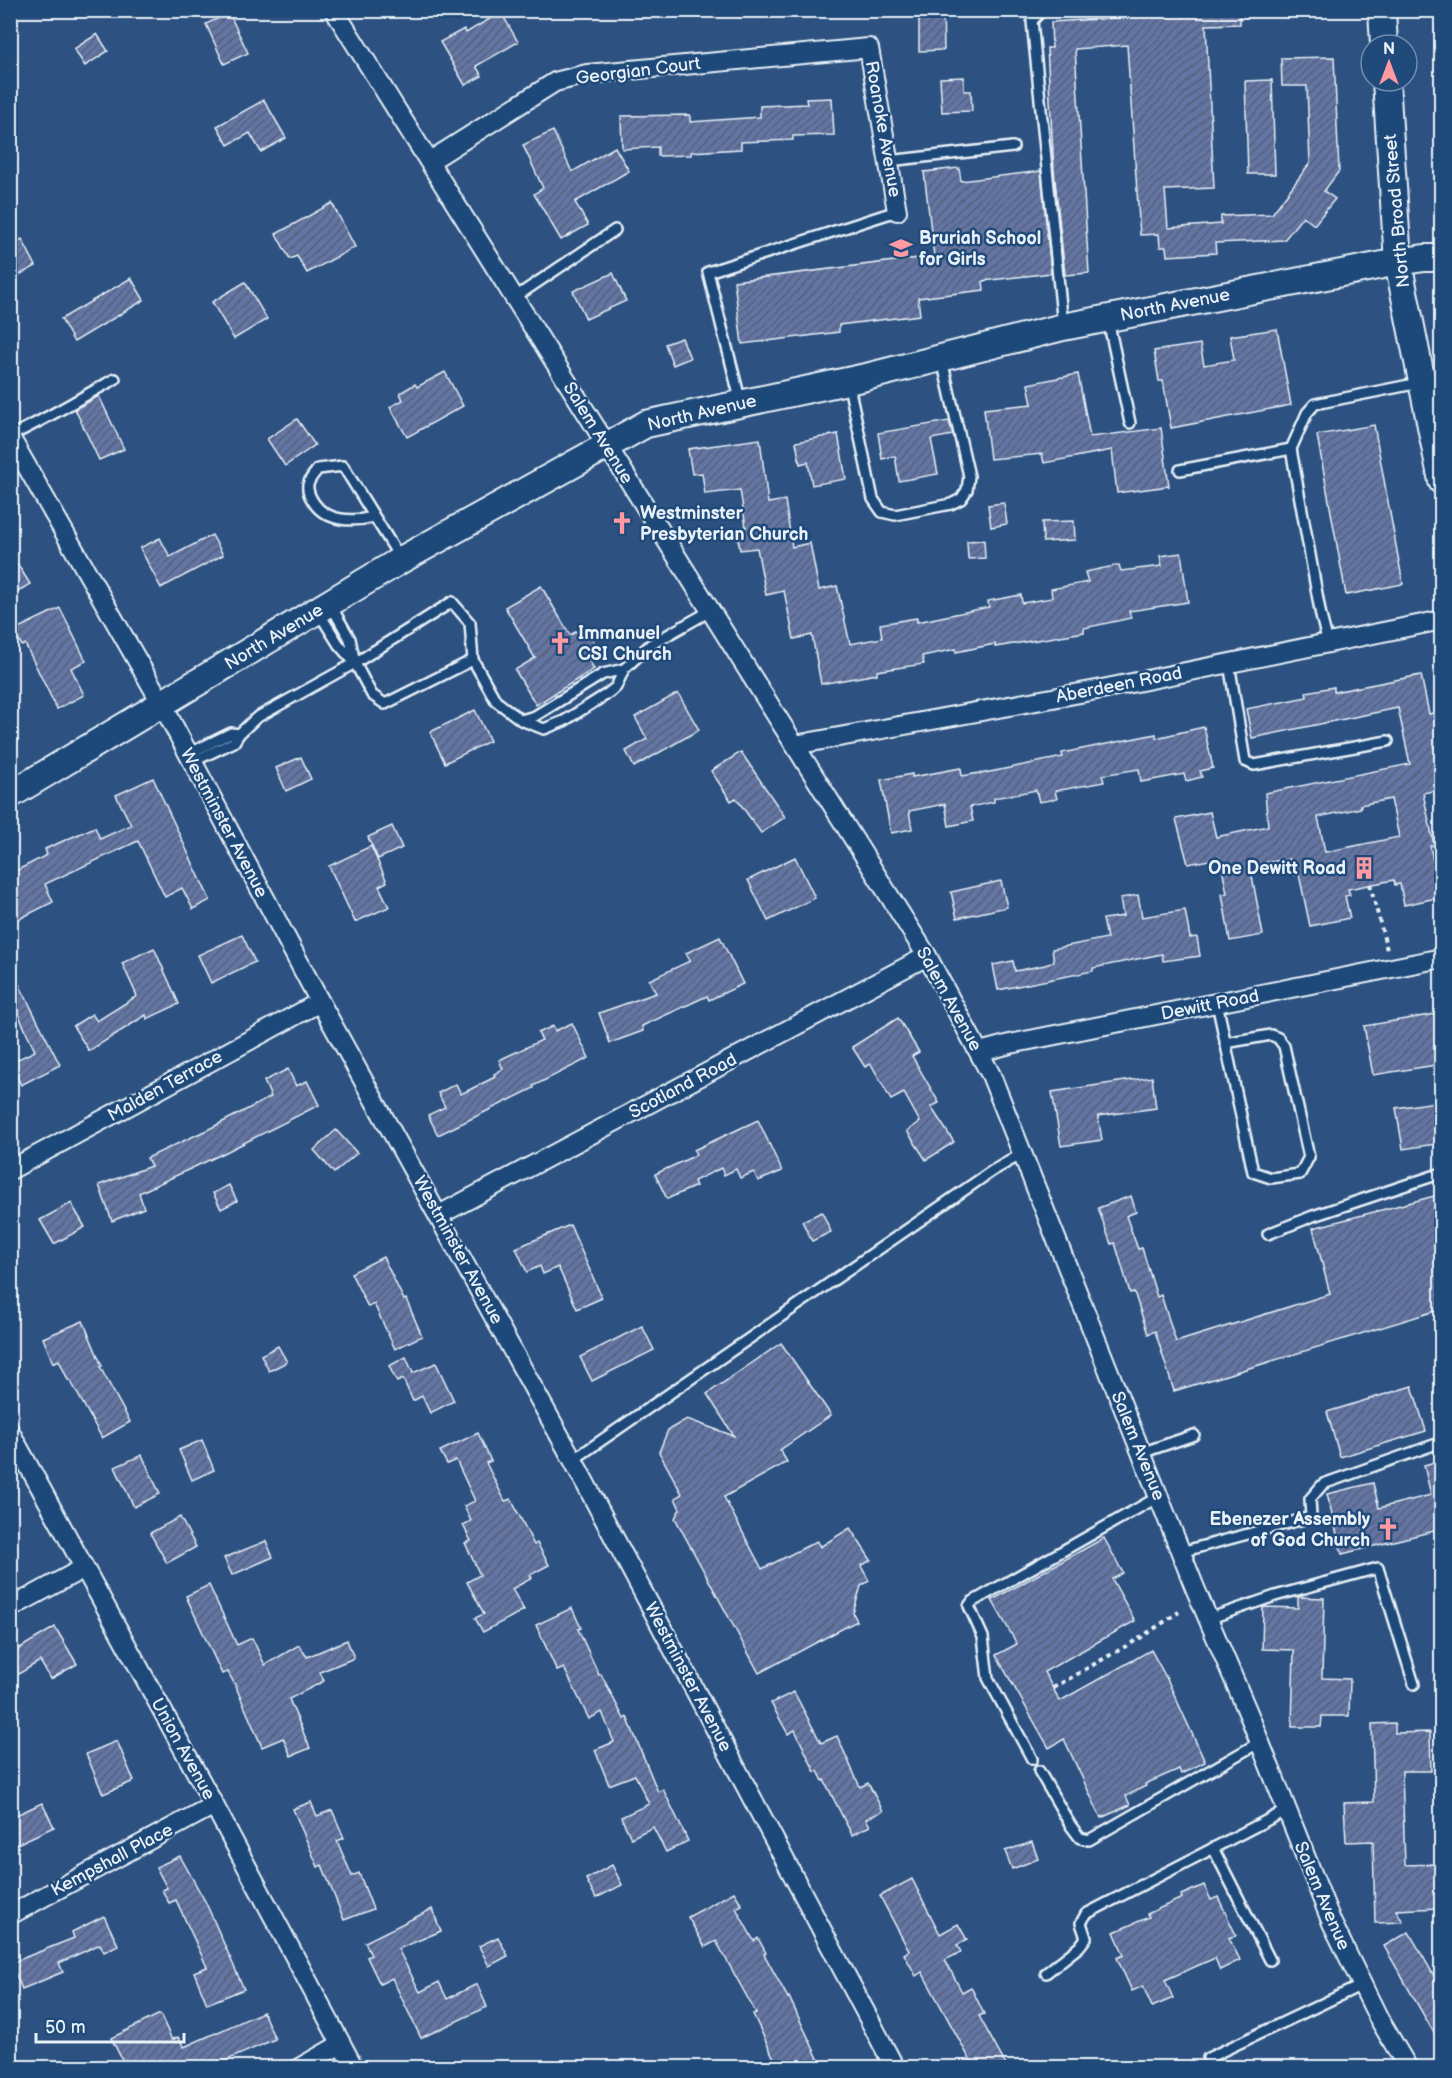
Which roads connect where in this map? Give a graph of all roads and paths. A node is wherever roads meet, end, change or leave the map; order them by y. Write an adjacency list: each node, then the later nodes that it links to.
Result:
1 (334, 10): 8 (street, Salem Avenue)
2 (1042, 10): 16 (lane)
3 (1382, 10): 4 (main road)
4 (1383, 33)
5 (869, 48): 8 (street, Georgian Court); 9 (street, Roanoke Avenue)
6 (1387, 93): 13 (main road, North Broad Street)
7 (1013, 147): 9 (lane)
8 (430, 161): 14 (street, Salem Avenue)
9 (888, 161): 10 (street, Roanoke Avenue)
10 (897, 211): 21 (lane)
11 (615, 230): 14 (lane)
12 (1442, 258): 13 (main road, North Avenue)
13 (1398, 262): 15 (main road, North Avenue); 20 (main road, North Broad Street)
14 (514, 298): 24 (street, Salem Avenue)
15 (1107, 318): 16 (main road, North Avenue); 22 (lane)
16 (1063, 327): 17 (main road, North Avenue)
17 (942, 358): 19 (main road, North Avenue); 19 (lane)
18 (115, 379): 23 (lane)
19 (848, 381): 21 (main road, North Avenue)
20 (1422, 382): 25 (lane); 27 (main road, North Broad Street)
21 (741, 404): 24 (main road, North Avenue)
22 (1130, 423)
23 (10, 436): 38 (street, Westminster Avenue)
24 (606, 445): 29 (main road, North Avenue); 31 (street, Salem Avenue)
25 (1291, 449): 26 (lane); 33 (lane)
26 (1179, 470)
27 (1442, 481)
28 (374, 517): 28 (lane); 29 (lane)
29 (401, 560): 30 (main road, North Avenue)
30 (323, 607): 35 (lane); 35 (lane); 38 (main road, North Avenue)
31 (710, 611): 37 (lane); 41 (street, Salem Avenue)
32 (1442, 620): 33 (street, Aberdeen Road)
33 (1328, 643): 36 (street, Aberdeen Road)
34 (473, 660): 35 (lane); 35 (lane); 39 (lane)
35 (356, 663): 42 (lane)
36 (1229, 663): 40 (lane); 41 (street, Aberdeen Road)
37 (624, 669): 39 (lane); 39 (lane)
38 (162, 704): 42 (street, Westminster Avenue); 43 (main road, North Avenue)
39 (520, 720)
40 (1388, 741)
41 (795, 745): 46 (street, Salem Avenue)
42 (190, 758): 48 (street, Westminster Avenue)
43 (10, 795)
44 (1370, 884): 45 (path)
45 (1388, 951)
46 (927, 956): 51 (street, Salem Avenue); 55 (street, Scotland Road)
47 (1442, 958): 49 (street, Dewitt Road)
48 (320, 1002): 53 (street, Malden Terrace); 55 (street, Westminster Avenue)
49 (1217, 1004): 50 (lane); 51 (street, Dewitt Road)
50 (1225, 1043): 50 (lane)
51 (980, 1052): 52 (street, Salem Avenue)
52 (1022, 1154): 60 (street, Salem Avenue); 61 (lane)
53 (10, 1170)
54 (1442, 1173): 56 (lane)
55 (439, 1215): 61 (street, Westminster Avenue)
56 (1268, 1234)
57 (10, 1432): 64 (street, Union Avenue)
58 (1194, 1435): 60 (lane)
59 (1442, 1442): 63 (lane)
60 (1141, 1453): 62 (street, Salem Avenue)
61 (573, 1460): 84 (street, Westminster Avenue)
62 (1158, 1497): 63 (street, Salem Avenue); 71 (lane)
63 (1180, 1552): 67 (street, Salem Avenue)
64 (84, 1568): 65 (street); 73 (street, Union Avenue)
65 (10, 1608)
66 (1179, 1612): 69 (path)
67 (1208, 1619): 68 (lane); 70 (street, Salem Avenue)
68 (1414, 1684)
69 (1053, 1688)
70 (1260, 1742): 72 (lane); 74 (street, Salem Avenue)
71 (1032, 1759)
72 (1039, 1771)
73 (214, 1805): 76 (street, Kempshall Place); 80 (street, Union Avenue)
74 (1287, 1810): 75 (lane); 79 (street, Salem Avenue)
75 (1213, 1848): 77 (lane); 78 (lane)
76 (10, 1915)
77 (1270, 1960)
78 (1046, 1973)
79 (1362, 1985): 81 (lane); 85 (street, Salem Avenue)
80 (341, 2044): 82 (street); 83 (street, Union Avenue)
81 (1208, 2058)
82 (299, 2067)
83 (354, 2067)
84 (895, 2067)
85 (1408, 2067)

